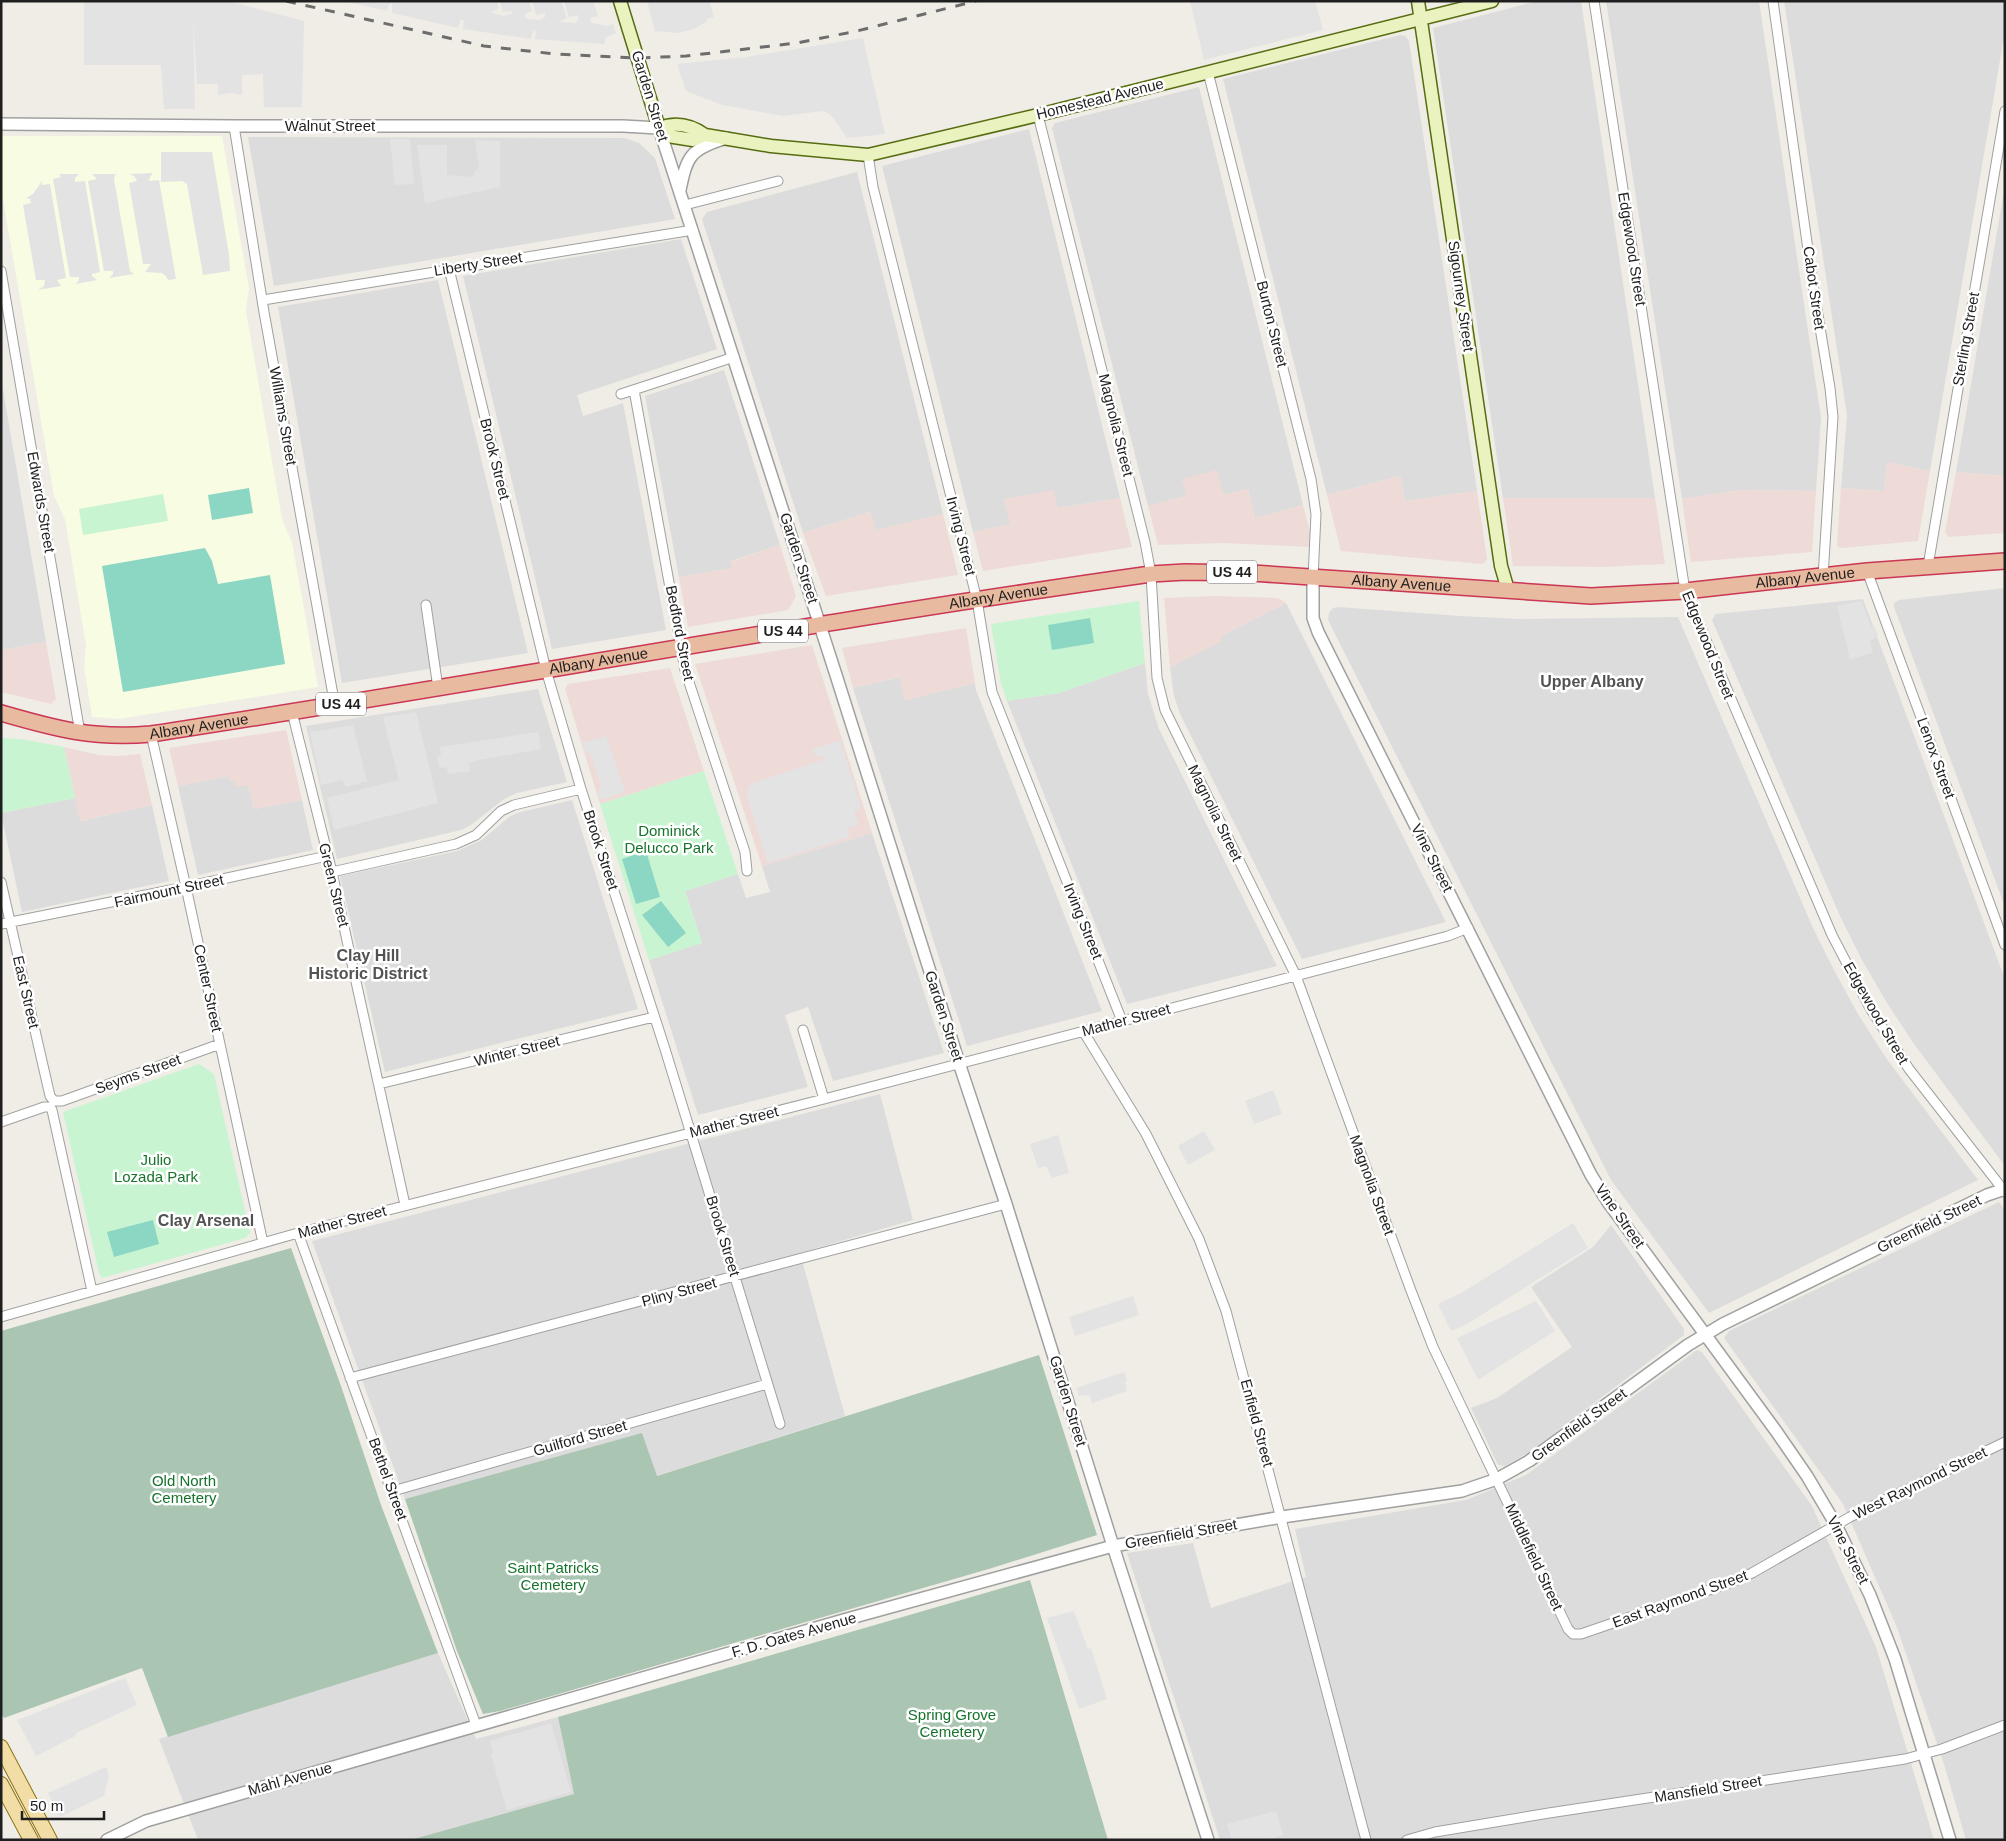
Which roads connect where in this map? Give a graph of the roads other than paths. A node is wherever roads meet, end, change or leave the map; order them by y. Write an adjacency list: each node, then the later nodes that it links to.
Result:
1 (620, 1): 12 (main road, Garden Street)
2 (1418, 1): 6 (main road, Sigourney Street)
3 (1492, 1): 6 (main road, Homestead Avenue)
4 (1594, 1): 32 (street, Edgewood Street)
5 (1773, 1): 29 (street, Cabot Street)
6 (1420, 19): 7 (main road, Homestead Avenue); 31 (main road, Sigourney Street)
7 (1208, 72): 9 (main road, Homestead Avenue); 30 (street, Burton Street)
8 (2005, 111): 26 (street, Sterling Street)
9 (1038, 115): 14 (main road, Homestead Avenue); 28 (street, Magnolia Street)
10 (1, 124): 11 (street, Walnut Street)
11 (234, 126): 12 (street, Walnut Street); 21 (street, Williams Street)
12 (659, 128): 13 (main road, Homestead Avenue); 16 (street, Garden Street)
13 (726, 138): 14 (main road, Homestead Avenue); 16 (street)
14 (868, 155): 33 (street, Irving Street)
15 (778, 180): 17 (street)
16 (680, 192): 17 (street, Garden Street)
17 (685, 206): 18 (street, Garden Street)
18 (693, 230): 19 (street, Liberty Street); 22 (street, Garden Street)
19 (449, 268): 21 (street, Liberty Street); 37 (street, Brook Street)
20 (1, 271): 42 (street, Edwards Street)
21 (263, 300): 39 (street, Williams Street)
22 (734, 357): 23 (street); 35 (street, Garden Street)
23 (634, 390): 24 (street); 36 (street, Bedford Street)
24 (621, 394)
25 (2005, 561): 26 (highway, Albany Avenue / US 44)
26 (1928, 566): 27 (highway, Albany Avenue / US 44)
27 (1867, 572): 29 (highway, Albany Avenue / US 44); 52 (street, Lenox Street)
28 (1151, 574): 30 (highway, Albany Avenue / US 44); 33 (highway, Albany Avenue / US 44); 53 (street, Magnolia Street)
29 (1823, 577): 32 (highway, Albany Avenue / US 44)
30 (1312, 578): 31 (highway, Albany Avenue / US 44); 51 (street, Vine Street)
31 (1508, 590): 32 (highway, Albany Avenue / US 44)
32 (1685, 591): 65 (street, Edgewood Street)
33 (977, 600): 35 (highway, Albany Avenue / US 44); 55 (street, Irving Street)
34 (426, 604): 38 (street)
35 (820, 624): 36 (highway, Albany Avenue / US 44); 59 (street, Garden Street)
36 (681, 649): 37 (highway, Albany Avenue / US 44); 46 (street, Bedford Street)
37 (546, 670): 38 (highway, Albany Avenue / US 44); 44 (street, Brook Street)
38 (438, 688): 39 (highway, Albany Avenue / US 44)
39 (335, 706): 40 (highway, Albany Avenue / US 44)
40 (292, 712): 43 (highway, Albany Avenue / US 44); 45 (street, Green Street)
41 (1, 713): 42 (highway, Albany Avenue / US 44)
42 (80, 733): 43 (highway, Albany Avenue / US 44)
43 (151, 734): 49 (street, Center Street)
44 (581, 790): 47 (street); 54 (street, Brook Street)
45 (327, 856): 47 (street, Green Street); 49 (street, Fairmount Street)
46 (748, 871)
47 (332, 872): 60 (street, Green Street)
48 (1, 882): 50 (street, East Street)
49 (186, 887): 50 (street, Fairmount Street); 58 (street, Center Street)
50 (6, 924): 62 (street, East Street)
51 (1468, 928): 53 (street, Mather Street); 73 (street, Vine Street)
52 (2005, 945)
53 (1296, 976): 55 (street, Mather Street); 78 (street, Magnolia Street)
54 (654, 1017): 60 (street, Winter Street); 64 (street, Brook Street)
55 (1122, 1021): 57 (street, Mather Street)
56 (803, 1030): 61 (street)
57 (1084, 1031): 59 (street, Mather Street); 80 (street, Enfield Street)
58 (220, 1044): 62 (street, Seyms Street); 69 (street, Center Street)
59 (959, 1063): 61 (street, Mather Street); 66 (street, Garden Street)
60 (379, 1084): 67 (street, Green Street)
61 (824, 1099): 64 (street, Mather Street)
62 (52, 1104): 63 (street, Seyms Street); 71 (street, East Street)
63 (1, 1122)
64 (691, 1133): 67 (street, Mather Street); 70 (street, Brook Street)
65 (2004, 1190): 73 (street, Greenfield Street)
66 (1006, 1204): 70 (street, Pliny Street); 82 (street, Garden Street)
67 (406, 1205): 68 (street, Mather Street)
68 (298, 1233): 69 (street, Mather Street); 74 (street, Bethel Street)
69 (263, 1243): 71 (street, Mather Street)
70 (735, 1277): 74 (street, Pliny Street); 75 (street, Brook Street)
71 (92, 1291): 72 (street, Mather Street)
72 (1, 1317)
73 (1705, 1334): 78 (street, Greenfield Street); 81 (street, Vine Street)
74 (350, 1378): 79 (street, Bethel Street)
75 (767, 1384): 76 (street, Brook Street); 79 (street, Guilford Street)
76 (780, 1424)
77 (2005, 1442): 81 (street, West Raymond Street)
78 (1497, 1479): 80 (street, Greenfield Street); 83 (street, Middlefield Street)
79 (392, 1491): 84 (street, Bethel Street)
80 (1282, 1517): 82 (street, Greenfield Street); 93 (street, Enfield Street)
81 (1836, 1526): 83 (street, East Raymond Street); 87 (street, Vine Street)
82 (1113, 1546): 84 (street, F. D. Oates Avenue); 92 (street, Garden Street)
83 (1573, 1634)
84 (476, 1725): 91 (street, Mahl Avenue)
85 (2005, 1725): 87 (street, Mansfield Street)
86 (1, 1747): 90 (main road)
87 (1924, 1755): 94 (street, Mansfield Street); 95 (street, Vine Street)
88 (1, 1784): 89 (main road)
89 (31, 1840)
90 (50, 1840)
91 (107, 1840)
92 (1208, 1840)
93 (1366, 1840)
94 (1408, 1840)
95 (1950, 1840)

